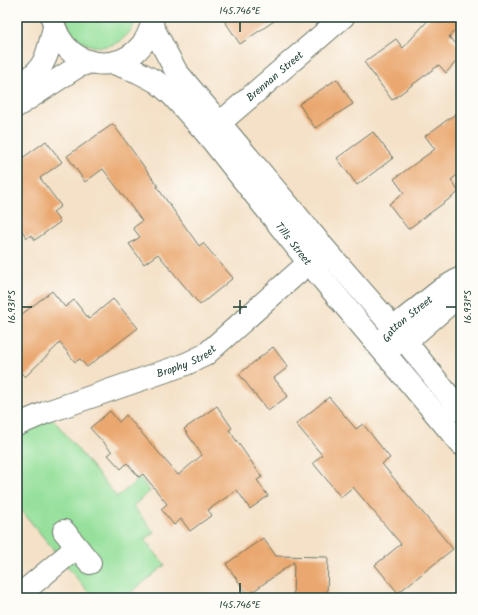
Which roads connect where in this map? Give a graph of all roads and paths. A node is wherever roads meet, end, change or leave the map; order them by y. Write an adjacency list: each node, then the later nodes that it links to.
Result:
1 (343, 17): 8 (street, Brennan Street)
2 (53, 22): 4 (street); 6 (street)
3 (153, 22): 5 (street); 8 (street, Tills Street)
4 (90, 62): 5 (street); 7 (street)
5 (112, 63): 8 (street, Tills Street)
6 (17, 86)
7 (17, 106)
8 (213, 129): 9 (street, Tills Street)
9 (317, 256): 12 (street, Tills Street); 13 (street, Tills Street); 15 (street, Brophy Street)
10 (461, 278): 12 (street, Gatton Street)
11 (461, 294): 12 (street, Gatton Street)
12 (400, 335): 13 (street, Gatton Street); 14 (street, Tills Street)
13 (380, 348): 16 (street, Tills Street)
14 (461, 411)
15 (17, 425)
16 (461, 444)
17 (77, 547): 18 (street)
18 (17, 597)

